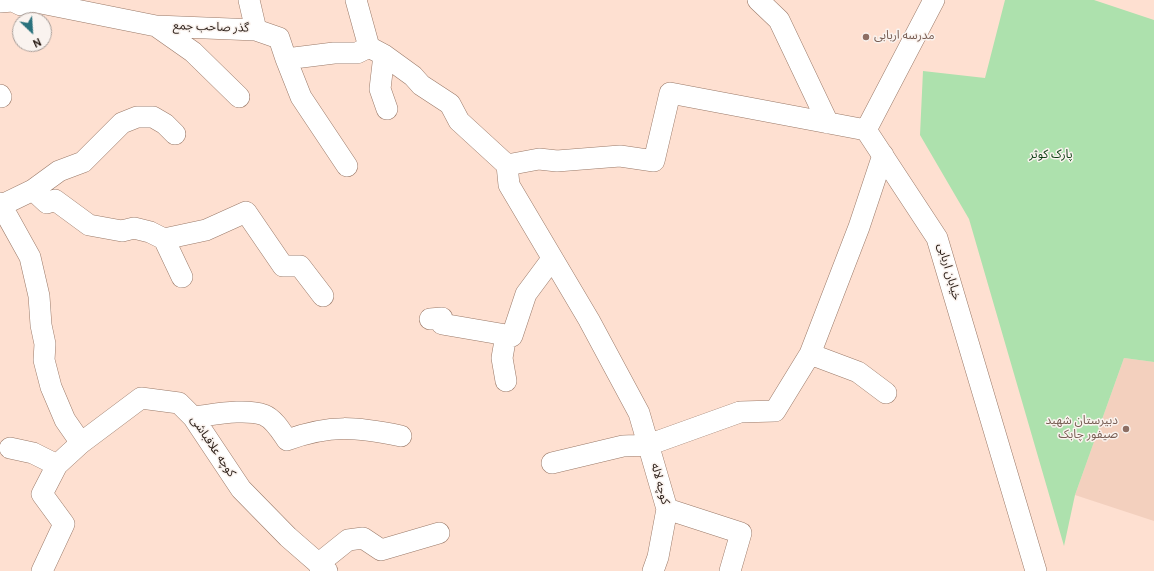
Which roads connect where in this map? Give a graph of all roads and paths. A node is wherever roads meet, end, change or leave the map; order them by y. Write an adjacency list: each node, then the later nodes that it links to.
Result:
1 (249, 0): 7 (street)
2 (356, 0): 8 (street)
3 (758, 0): 12 (street)
4 (934, 0): 13 (street)
5 (0, 2): 6 (street, گذر صاحب جمع)
6 (156, 26): 7 (street, گذر صاحب جمع); 10 (street)
7 (256, 30): 9 (street, گذر صاحب جمع)
8 (377, 51): 9 (street); 11 (street); 16 (street)
9 (286, 59): 17 (street)
10 (239, 97)
11 (387, 109)
12 (828, 123): 13 (street); 16 (street)
13 (866, 130): 15 (street, خیابان اربابی)
14 (175, 134): 18 (street)
15 (883, 156): 26 (street); 42 (street, خیابان اربابی)
16 (507, 165): 21 (street, کوچه لاله)
17 (347, 166)
18 (33, 190): 19 (street); 20 (street)
19 (1, 204): 31 (street)
20 (164, 239): 22 (street); 23 (street)
21 (552, 259): 25 (street); 32 (street, کوچه لاله)
22 (182, 277)
23 (323, 296)
24 (430, 319): 25 (street)
25 (506, 335): 27 (street)
26 (810, 354): 28 (street); 32 (street)
27 (506, 381)
28 (886, 393)
29 (193, 417): 30 (street); 31 (street, کوچه علافباشی); 38 (street, کوچه علافباشی)
30 (401, 436)
31 (81, 444): 35 (street, کوچه علافباشی)
32 (648, 445): 34 (street); 36 (street, کوچه لاله)
33 (10, 448): 35 (street)
34 (552, 463)
35 (56, 465): 39 (street)
36 (667, 509): 40 (street, کوچه لاله); 41 (street)
37 (439, 533): 38 (street)
38 (323, 567)
39 (42, 571)
40 (653, 571)
41 (730, 571)
42 (1036, 571)

